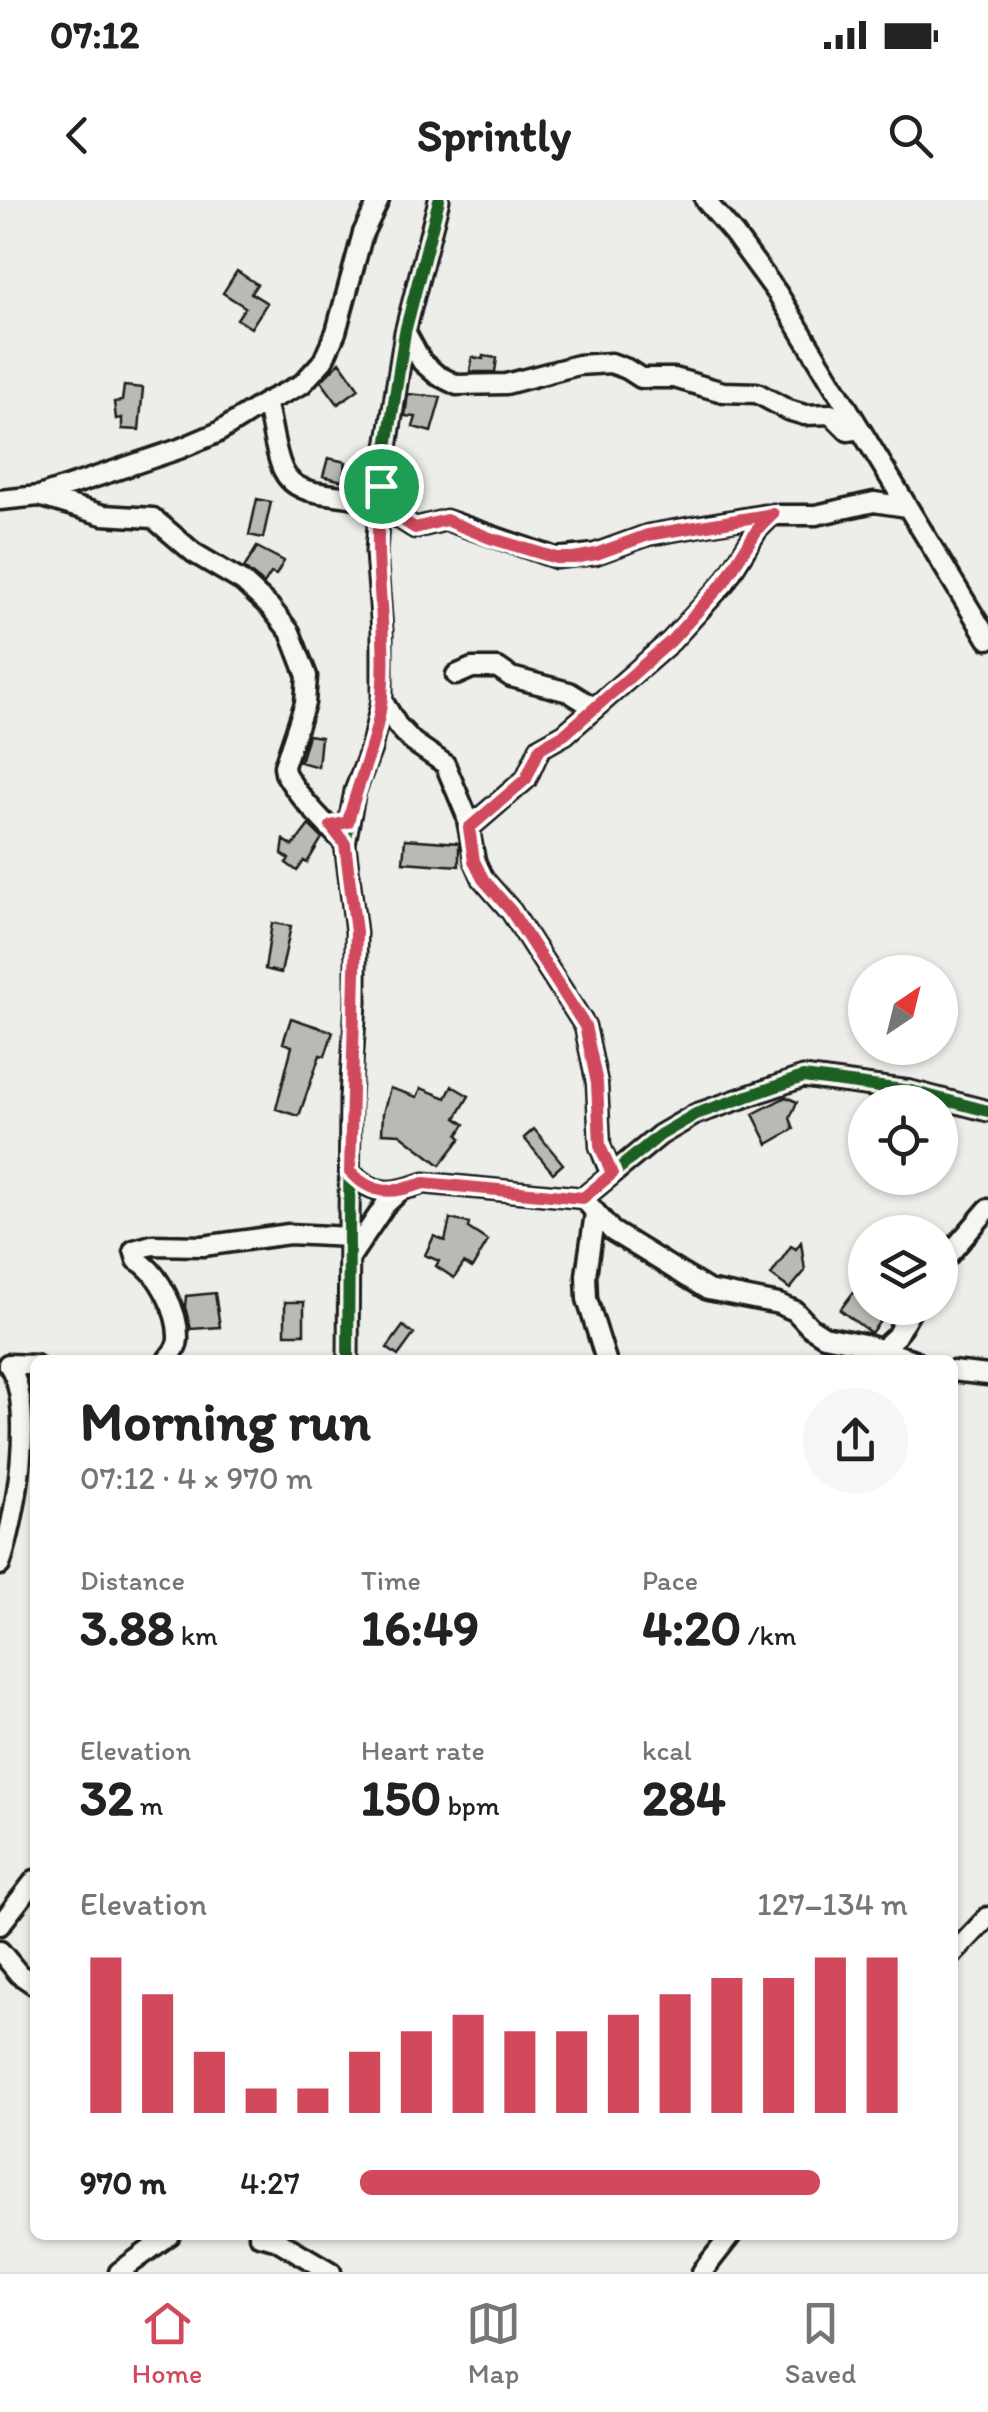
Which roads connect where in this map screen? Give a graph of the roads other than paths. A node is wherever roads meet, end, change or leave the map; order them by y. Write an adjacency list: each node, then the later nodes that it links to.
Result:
1 (379, 200): 5 (street)
2 (439, 200): 4 (street)
3 (705, 200): 6 (street)
4 (405, 332): 6 (street); 11 (street)
5 (266, 402): 8 (street); 11 (street)
6 (860, 429): 7 (street)
7 (890, 479): 10 (street); 12 (street)
8 (39, 496): 9 (street); 18 (street)
9 (0, 500)
10 (874, 502): 12 (street); 13 (street)
11 (374, 505): 13 (street); 16 (street)
12 (907, 508): 14 (street)
13 (773, 514): 17 (street)
14 (988, 639)
15 (456, 675): 17 (street)
16 (382, 700): 18 (street); 19 (street)
17 (593, 707): 19 (street)
18 (339, 824): 21 (street)
19 (469, 828): 22 (street)
20 (988, 1111): 22 (street)
21 (350, 1172): 23 (street); 27 (street)
22 (612, 1174): 24 (street)
23 (400, 1191): 24 (street); 29 (street)
24 (583, 1198): 26 (street)
25 (988, 1208): 28 (street)
26 (595, 1214): 31 (street); 35 (street)
27 (349, 1237): 29 (street); 33 (street)
28 (958, 1244)
29 (348, 1261): 34 (street)
30 (902, 1325): 32 (street)
31 (844, 1341): 32 (street); 36 (street)
32 (882, 1349): 37 (street)
33 (170, 1355)
34 (348, 1355)
35 (605, 1355)
36 (840, 1355)
37 (899, 1355)
38 (30, 1364): 41 (street)
39 (958, 1372): 40 (street)
40 (988, 1374)
41 (0, 1565)
42 (30, 1886): 44 (street)
43 (988, 1917): 45 (street)
44 (0, 1925)
45 (958, 1949)
46 (0, 1951): 47 (street)
47 (30, 1982)
48 (163, 2240): 51 (street)
49 (276, 2240): 52 (street)
50 (727, 2240): 53 (street)
51 (119, 2272)
52 (331, 2272)
53 (702, 2272)

